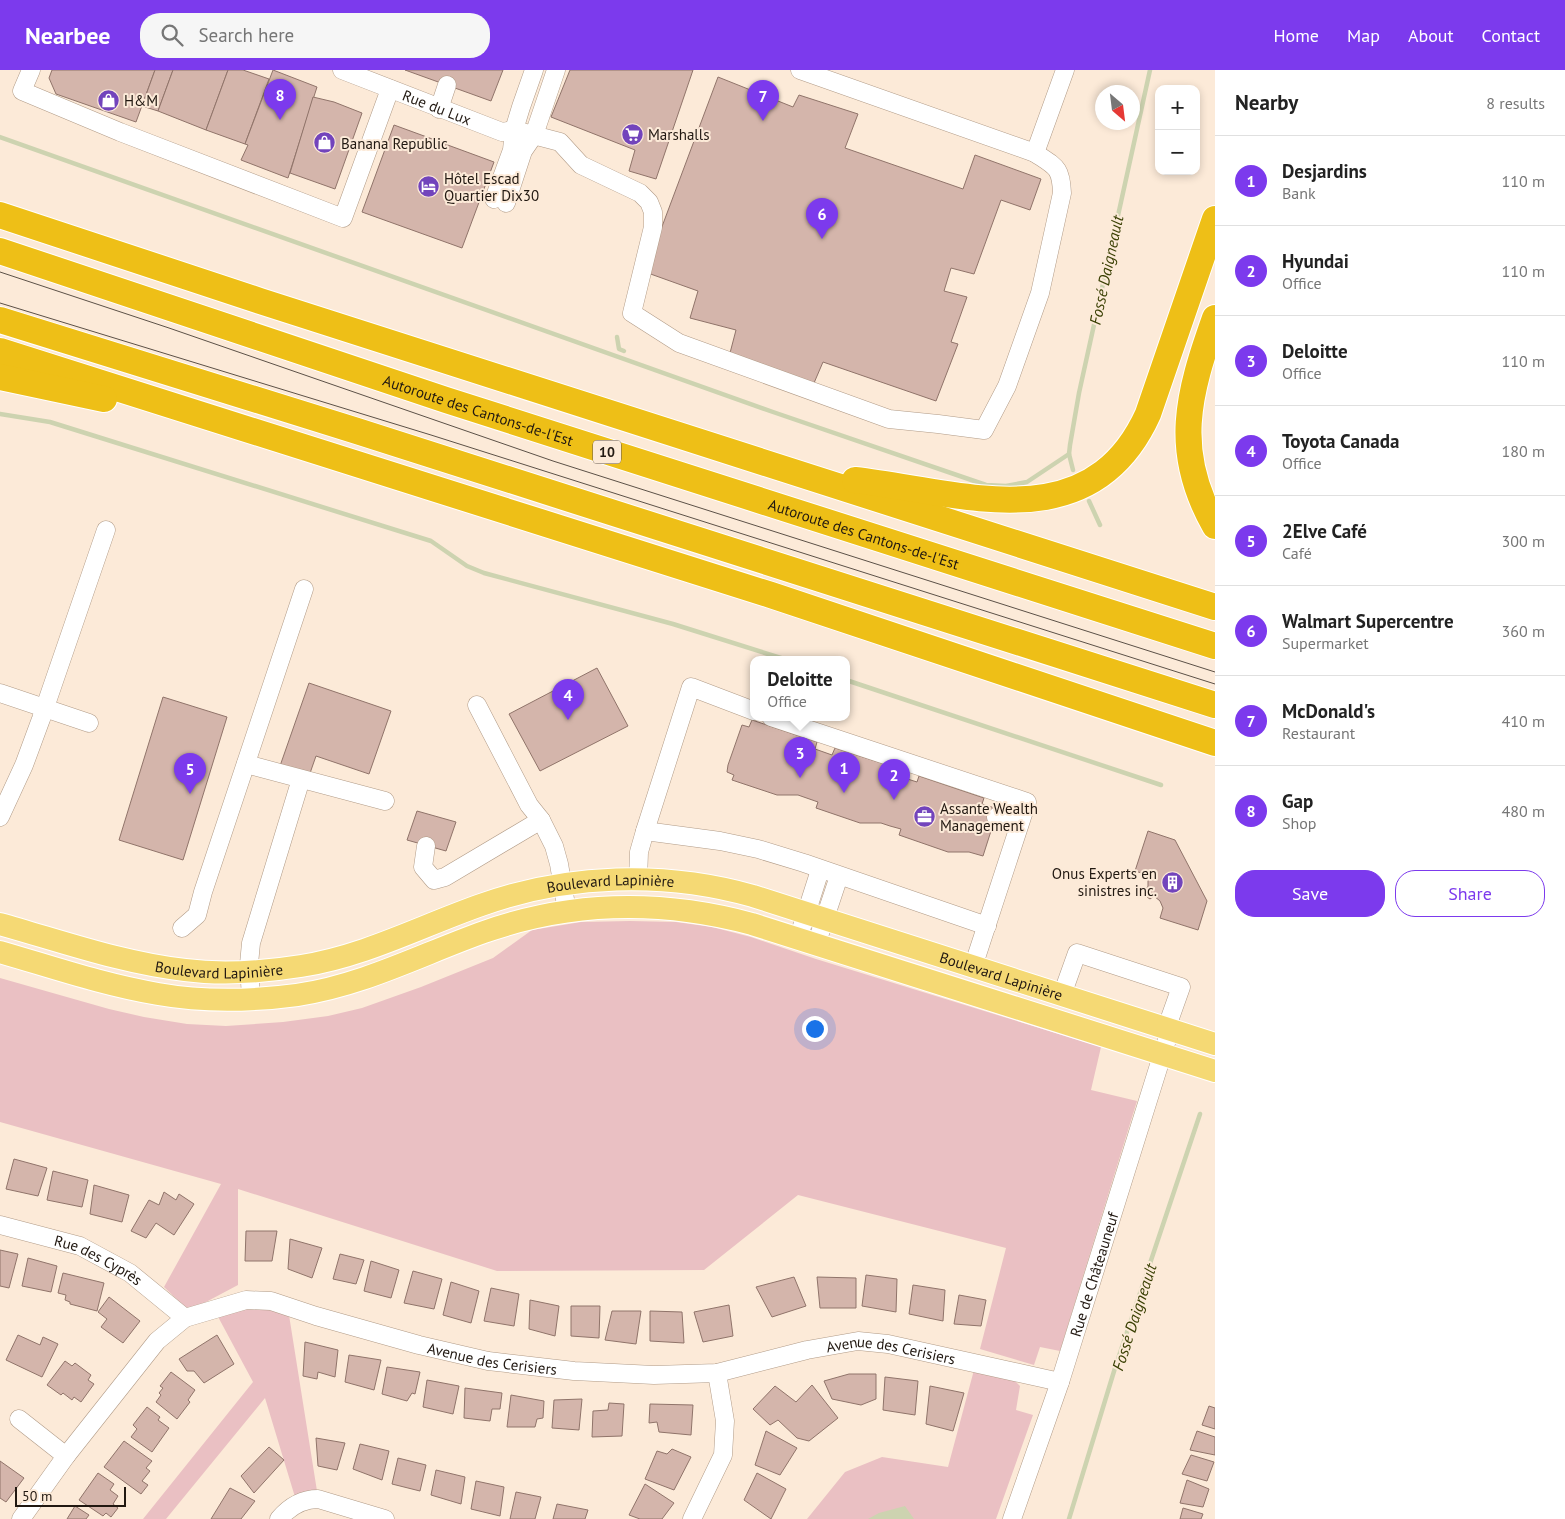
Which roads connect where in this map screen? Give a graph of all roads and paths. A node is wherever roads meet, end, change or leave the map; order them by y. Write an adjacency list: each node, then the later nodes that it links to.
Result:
1 (31, 70): 8 (street)
2 (342, 70): 8 (street, Rue du Lux)
3 (534, 70): 10 (street)
4 (556, 70): 11 (street)
5 (800, 70): 12 (street)
6 (1065, 70): 12 (street)
7 (447, 85): 9 (street)
8 (390, 89): 9 (street, Rue du Lux)
9 (439, 109): 10 (street, Rue du Lux)
10 (514, 130): 11 (street, Rue du Lux); 11 (street)
11 (534, 134): 12 (street, Rue du Lux)
12 (1035, 153)
13 (0, 215): 21 (highway)
14 (1215, 219): 21 (highway)
15 (0, 251): 26 (highway, Autoroute des Cantons-de-l'Est / 10)
16 (1215, 318): 22 (highway)
17 (0, 320): 29 (highway)
18 (0, 351): 20 (highway)
19 (0, 377): 20 (highway)
20 (225, 422): 34 (highway)
21 (794, 473): 25 (highway)
22 (1215, 526)
23 (106, 530): 30 (street)
24 (304, 589): 35 (street)
25 (1215, 607)
26 (1215, 646)
27 (0, 693): 30 (street)
28 (477, 705): 40 (street)
29 (1215, 705)
30 (45, 709): 33 (street); 38 (street)
31 (750, 709): 42 (street)
32 (783, 721): 41 (street)
33 (89, 723)
34 (1215, 743)
35 (246, 764): 36 (street); 52 (street)
36 (302, 779): 37 (street); 56 (street)
37 (385, 801)
38 (0, 817)
39 (996, 817): 41 (street)
40 (541, 820): 43 (street); 47 (street)
41 (1019, 825): 51 (street)
42 (645, 831): 44 (street); 46 (street)
43 (426, 846)
44 (820, 870): 45 (street); 49 (street)
45 (839, 876): 49 (street); 51 (street)
46 (638, 880): 47 (main road, Boulevard Lapinière); 49 (main road, Boulevard Lapinière)
47 (562, 885): 48 (street); 56 (main road, Boulevard Lapinière)
48 (567, 911): 53 (main road, Boulevard Lapinière); 58 (main road, Boulevard Lapinière)
49 (816, 916): 53 (street); 55 (main road, Boulevard Lapinière)
50 (0, 924): 56 (main road, Boulevard Lapinière)
51 (987, 926): 55 (street)
52 (182, 928)
53 (807, 942): 61 (main road, Boulevard Lapinière)
54 (0, 952): 58 (main road, Boulevard Lapinière)
55 (973, 967): 57 (main road, Boulevard Lapinière)
56 (249, 972): 58 (street)
57 (1062, 995): 59 (main road, Boulevard Lapinière); 59 (street, Rue de Châteauneuf)
58 (251, 999)
59 (1170, 1030): 60 (main road, Boulevard Lapinière); 61 (street, Rue de Châteauneuf)
60 (1215, 1044)
61 (1162, 1055): 62 (main road, Boulevard Lapinière); 66 (street, Rue de Châteauneuf)
62 (1215, 1071)
63 (0, 1225): 64 (street, Rue des Cyprès)
64 (185, 1318): 65 (street, Avenue des Cerisiers); 68 (street, Avenue des Cerisiers)
65 (717, 1373): 66 (street, Avenue des Cerisiers); 72 (street)
66 (1060, 1382): 73 (street, Rue de Châteauneuf)
67 (18, 1419): 68 (street)
68 (66, 1456): 69 (street, Avenue des Cerisiers)
69 (21, 1519)
70 (279, 1519): 71 (street)
71 (386, 1519)
72 (692, 1519)
73 (1012, 1519)

